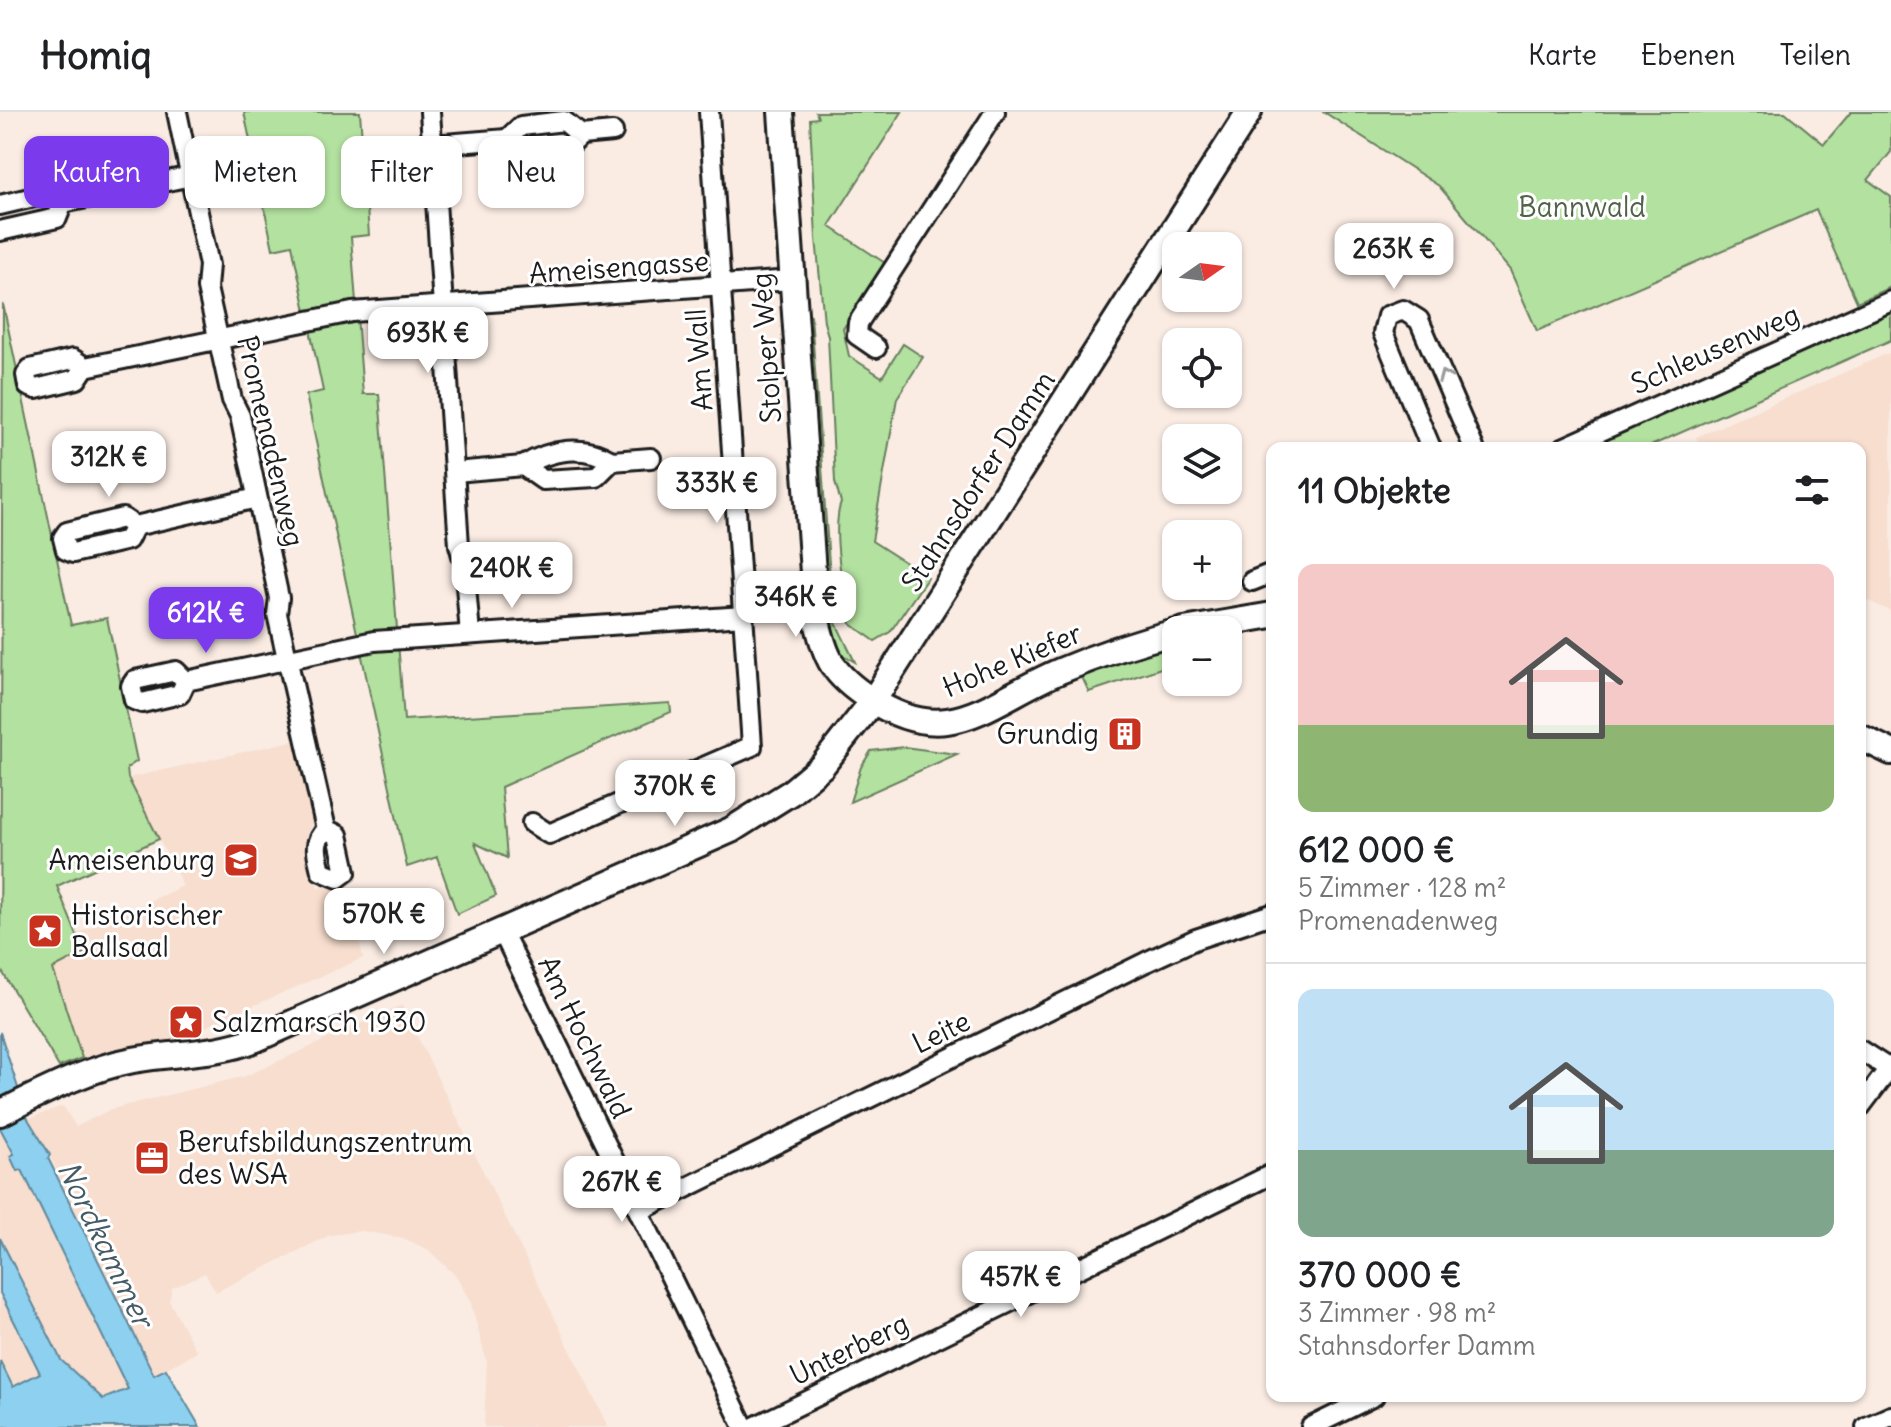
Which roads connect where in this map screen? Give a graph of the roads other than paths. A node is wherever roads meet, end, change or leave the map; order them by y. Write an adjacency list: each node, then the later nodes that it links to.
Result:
1 (177, 112): 11 (street, Promenadenweg)
2 (430, 112): 9 (street)
3 (709, 112): 19 (street, Am Wall)
4 (781, 112): 18 (street, Stolper Weg)
5 (995, 112): 23 (street)
6 (1249, 112): 43 (street, Stahnsdorfer Damm)
7 (613, 132): 8 (street)
8 (581, 135): 10 (street)
9 (431, 136)
10 (510, 136)
11 (185, 149)
12 (185, 178): 16 (street)
13 (0, 205): 16 (street)
14 (197, 208): 22 (street, Promenadenweg)
15 (437, 208): 21 (street)
16 (60, 210): 17 (street)
17 (0, 231)
18 (792, 280): 19 (street, Ameisengasse); 43 (street, Stolper Weg)
19 (722, 288): 21 (street, Ameisengasse); 36 (street, Am Wall)
20 (1891, 301): 27 (street, Schleusenweg)
21 (445, 307): 22 (street, Ameisengasse); 31 (street)
22 (218, 337): 24 (street, Ameisengasse); 32 (street, Promenadenweg)
23 (876, 348)
24 (81, 373)
25 (1428, 442): 26 (street, one-way to 25)
26 (1471, 442)
27 (1576, 442)
28 (651, 458): 29 (street)
29 (612, 461): 30 (street); 30 (street)
30 (523, 466): 31 (street)
31 (455, 472): 39 (street)
32 (257, 498): 33 (street); 41 (street, Promenadenweg)
33 (132, 533)
34 (1266, 575): 35 (street)
35 (1252, 581)
36 (744, 616): 39 (street); 46 (street, Am Wall)
37 (1266, 616): 38 (street)
38 (1242, 620)
39 (470, 634): 41 (street)
40 (1162, 636): 43 (street, Hohe Kiefer)
41 (288, 660): 42 (street); 47 (street, Promenadenweg)
42 (186, 681)
43 (873, 701): 49 (street, Stahnsdorfer Damm)
44 (1866, 740): 45 (street)
45 (1891, 752)
46 (532, 823)
47 (326, 829)
48 (1266, 916): 55 (street, Leite)
49 (502, 931): 53 (street, Stahnsdorfer Damm); 55 (street, Am Hochwald)
50 (1866, 1054): 51 (street)
51 (1890, 1068): 52 (street)
52 (1866, 1099)
53 (0, 1113)
54 (1266, 1177): 59 (street, Unterberg)
55 (639, 1211): 58 (street, Am Hochwald)
56 (1362, 1402): 60 (street)
57 (1891, 1416): 61 (street)
58 (744, 1427)
59 (754, 1427)
60 (1311, 1427)
61 (1866, 1427)

